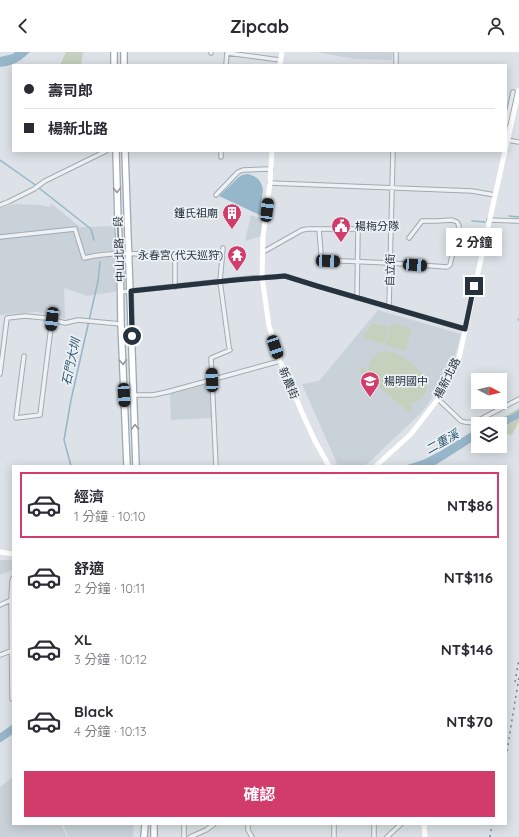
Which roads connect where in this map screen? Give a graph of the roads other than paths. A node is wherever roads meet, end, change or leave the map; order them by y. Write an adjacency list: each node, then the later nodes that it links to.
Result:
1 (114, 52): 7 (main road)
2 (124, 52): 8 (main road)
3 (226, 52): 6 (street); 9 (street)
4 (282, 52): 6 (street)
5 (396, 52): 10 (street)
6 (280, 63)
7 (114, 64)
8 (124, 64)
9 (226, 64)
10 (396, 64)
11 (519, 90): 14 (street)
12 (513, 92): 13 (street)
13 (507, 119)
14 (507, 140): 15 (street)
15 (519, 142)
16 (104, 152): 29 (street)
17 (116, 152): 40 (main road, 中山北路一段, one-way to 40)
18 (125, 152): 39 (main road, 中山北路一段)
19 (221, 152): 23 (street)
20 (272, 152): 24 (street, 新農街)
21 (393, 152): 26 (street, 自立街)
22 (505, 152): 28 (street, 楊新北路)
23 (221, 157)
24 (271, 169): 25 (street, 新農街); 27 (street)
25 (270, 183): 26 (street); 38 (street, 新農街)
26 (392, 188): 28 (street); 34 (street, 自立街)
27 (216, 195)
28 (495, 195): 30 (street, 楊新北路)
29 (0, 205)
30 (489, 220): 31 (street); 52 (street, 楊新北路)
31 (519, 222)
32 (319, 229): 33 (street); 38 (street); 41 (street)
33 (358, 229): 34 (street); 41 (street)
34 (391, 229): 42 (street, 自立街)
35 (0, 237): 40 (street)
36 (409, 238): 42 (street)
37 (223, 248): 44 (street)
38 (263, 252): 43 (street, 新農街)
39 (130, 253): 40 (street); 45 (street); 46 (main road, 中山北路一段)
40 (120, 254): 47 (main road, 中山北路一段)
41 (358, 262): 42 (street); 48 (street)
42 (390, 263): 49 (street, 自立街)
43 (262, 277): 44 (street); 48 (street); 54 (street, 新農街)
44 (220, 281): 45 (street); 56 (street)
45 (175, 287): 46 (street)
46 (131, 291): 47 (street); 58 (main road, 中山北路一段)
47 (120, 292): 51 (main road, 中山北路一段)
48 (357, 298): 49 (street)
49 (389, 307): 52 (street)
50 (52, 319): 51 (street); 53 (street); 55 (street)
51 (121, 324): 57 (main road, 中山北路一段, one-way to 57)
52 (465, 329): 59 (street, 楊新北路)
53 (24, 356)
54 (280, 361): 56 (street); 64 (street, 新農街)
55 (0, 374)
56 (212, 380): 58 (street); 63 (street)
57 (124, 395): 58 (street); 61 (main road, 中山北路一段)
58 (134, 395): 62 (main road, 中山北路一段, one-way to 58)
59 (438, 399): 60 (street); 65 (street, 楊新北路)
60 (519, 399)
61 (127, 465)
62 (136, 465)
63 (216, 465)
64 (328, 465)
65 (377, 465)
66 (0, 552): 67 (street)
67 (12, 554)
68 (12, 581): 69 (street)
69 (11, 600): 70 (street); 71 (street)
70 (0, 605)
71 (11, 650): 72 (street); 73 (street)
72 (0, 655)
73 (12, 699)
74 (145, 825): 83 (main road)
75 (154, 825): 84 (main road)
76 (184, 825): 85 (street)
77 (213, 825): 86 (street)
78 (248, 825): 87 (street)
79 (334, 825): 88 (street)
80 (374, 825): 89 (street)
81 (399, 825): 90 (street)
82 (424, 825): 91 (street)
83 (144, 837)
84 (154, 837)
85 (184, 837)
86 (190, 837)
87 (252, 837)
88 (334, 837)
89 (374, 837)
90 (387, 837)
91 (425, 837)

